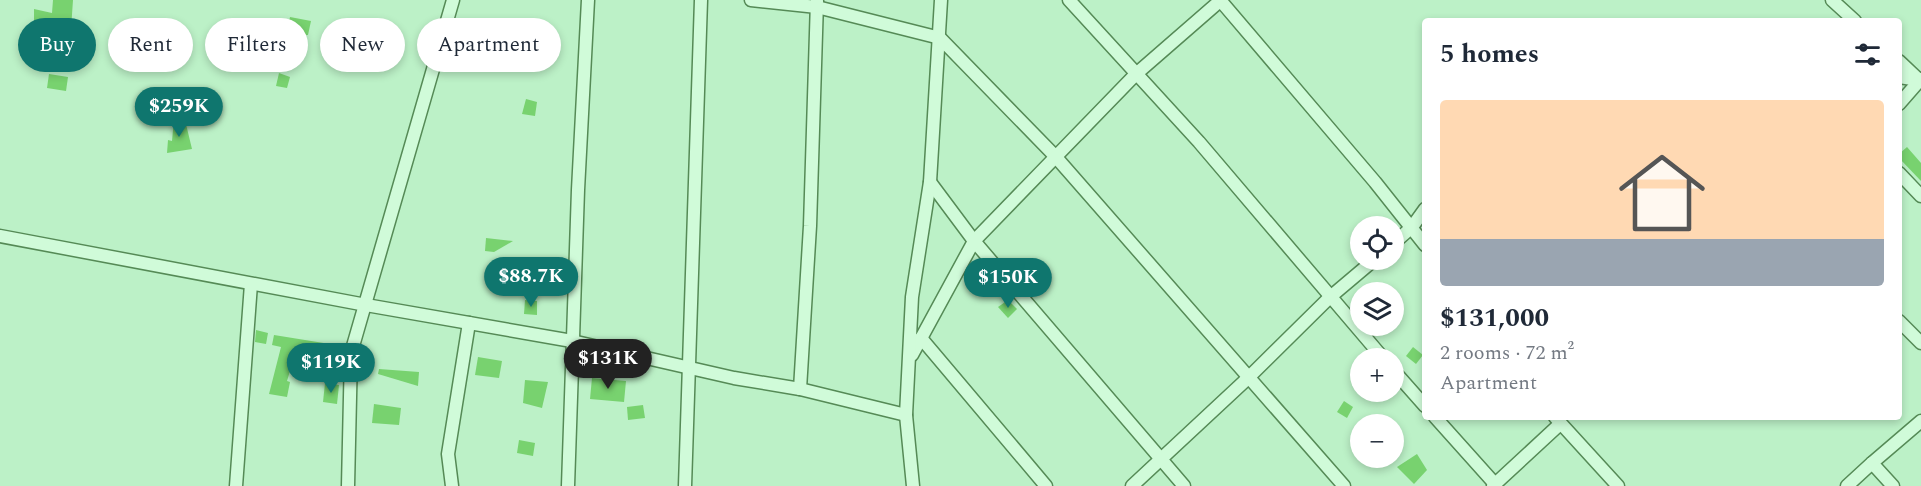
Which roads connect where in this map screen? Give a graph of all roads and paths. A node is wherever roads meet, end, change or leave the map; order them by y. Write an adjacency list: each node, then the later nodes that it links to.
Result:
1 (453, 0): 30 (street)
2 (588, 0): 34 (street)
3 (701, 0): 38 (street)
4 (751, 0): 9 (street)
5 (941, 0): 11 (street)
6 (1069, 0): 13 (street)
7 (1220, 0): 13 (street); 22 (street)
8 (1832, 0): 10 (street)
9 (817, 3): 11 (street); 41 (street)
10 (1852, 18)
11 (940, 38): 17 (street); 19 (street)
12 (1902, 65): 15 (street)
13 (1136, 75): 17 (street); 29 (street)
14 (1902, 77): 15 (street)
15 (1920, 80): 16 (street)
16 (1902, 101)
17 (1055, 156): 25 (street); 39 (street)
18 (1902, 176): 20 (street)
19 (930, 182): 25 (street); 37 (street)
20 (1921, 196)
21 (1422, 213): 22 (street)
22 (1412, 228): 23 (street); 26 (street)
23 (1404, 235)
24 (0, 236): 28 (street)
25 (974, 241): 33 (street); 47 (street)
26 (1422, 241)
27 (1362, 270): 29 (street)
28 (251, 284): 30 (street); 50 (street)
29 (1329, 298): 36 (street); 39 (street)
30 (366, 306): 31 (street); 51 (street)
31 (469, 322): 34 (street); 52 (street)
32 (1902, 324): 35 (street)
33 (921, 338): 37 (street); 56 (street)
34 (572, 340): 38 (street); 53 (street)
35 (1921, 343)
36 (1374, 348)
37 (910, 358): 43 (street)
38 (691, 368): 41 (street); 54 (street)
39 (1248, 378): 47 (street); 59 (street)
40 (1404, 382): 42 (street)
41 (800, 388): 43 (street)
42 (1422, 403)
43 (906, 415): 55 (street)
44 (1438, 420): 49 (street)
45 (1558, 420): 49 (street); 60 (street)
46 (1921, 421): 48 (street)
47 (1160, 459): 57 (street); 58 (street)
48 (1872, 463): 61 (street); 62 (street)
49 (1494, 485)
50 (236, 486)
51 (348, 486)
52 (452, 486)
53 (568, 486)
54 (685, 486)
55 (913, 486)
56 (1046, 486)
57 (1132, 486)
58 (1184, 486)
59 (1344, 486)
60 (1618, 486)
61 (1847, 486)
62 (1893, 486)

